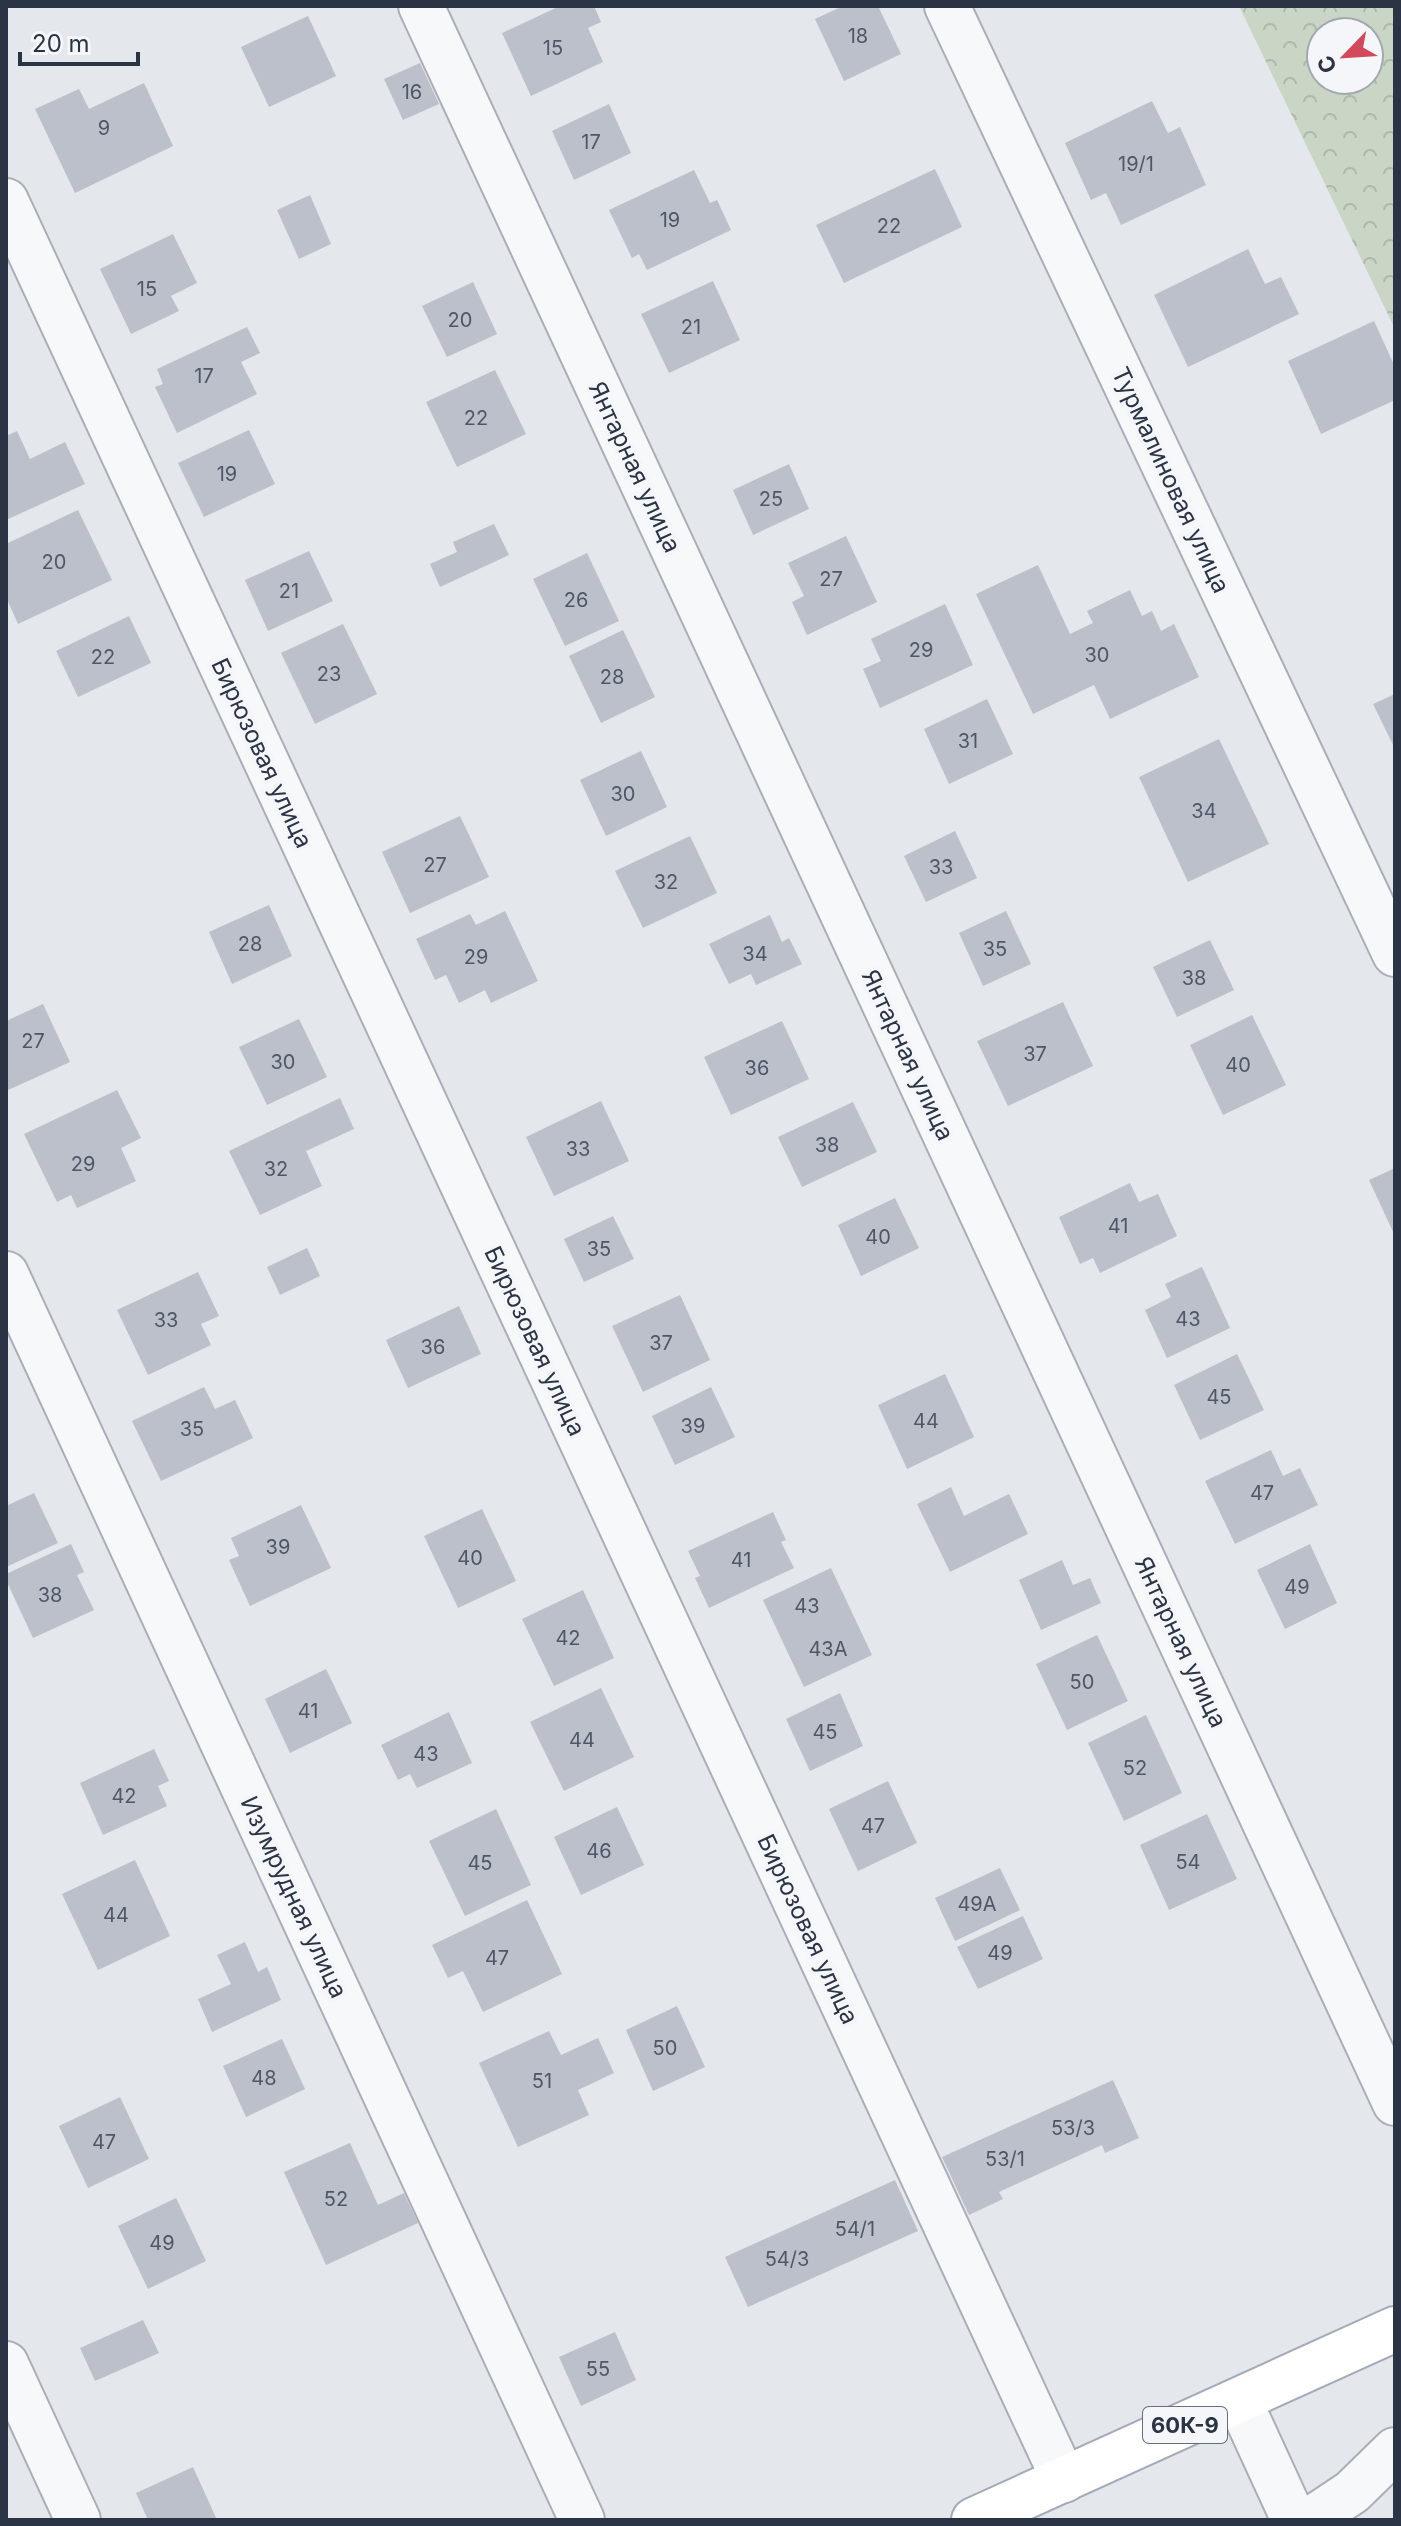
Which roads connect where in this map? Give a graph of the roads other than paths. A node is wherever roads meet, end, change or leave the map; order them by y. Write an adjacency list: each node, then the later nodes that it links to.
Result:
1 (421, 6): 6 (street, Янтарная улица)
2 (947, 6): 4 (street, Турмалиновая улица)
3 (6, 201): 12 (street, Бирюзовая улица)
4 (1395, 954)
5 (6, 1274): 14 (street, Изумрудная улица)
6 (1395, 2103)
7 (1395, 2329): 12 (main road, 60К-9)
8 (1395, 2357): 10 (main road, 60К-9)
9 (6, 2364): 13 (street)
10 (1249, 2422): 16 (main road, 60К-9); 17 (street)
11 (1395, 2450): 18 (street)
12 (1064, 2480): 15 (main road, 60К-9)
13 (78, 2520)
14 (582, 2520)
15 (974, 2520)
16 (1026, 2520)
17 (1294, 2520)
18 (1310, 2520)

